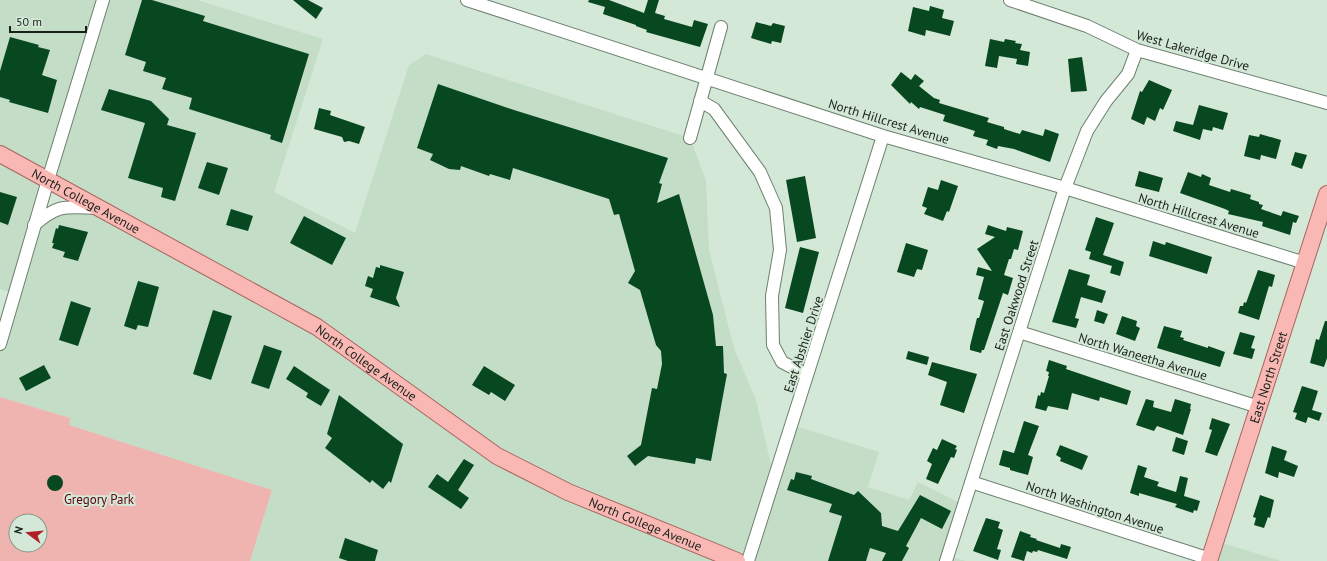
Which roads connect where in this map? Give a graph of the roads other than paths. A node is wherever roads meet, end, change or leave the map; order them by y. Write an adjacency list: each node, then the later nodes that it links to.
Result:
1 (103, 0): 12 (street)
2 (467, 0): 6 (street, North Hillcrest Avenue)
3 (1010, 0): 5 (street, West Lakeridge Drive)
4 (721, 27): 6 (street)
5 (1137, 50): 8 (street, West Lakeridge Drive); 13 (street, East Oakwood Street)
6 (707, 78): 7 (street); 9 (street, North Hillcrest Avenue)
7 (700, 101): 10 (street); 20 (street)
8 (1327, 103)
9 (884, 136): 13 (street, North Hillcrest Avenue); 20 (street, East Abshier Drive)
10 (690, 138)
11 (0, 154): 12 (main road, North College Avenue)
12 (48, 180): 15 (main road, North College Avenue); 16 (street)
13 (1065, 188): 17 (street, North Hillcrest Avenue); 18 (street, East Oakwood Street)
14 (1327, 194): 17 (main road, East North Street)
15 (100, 208): 16 (street); 24 (main road, North College Avenue)
16 (34, 225): 19 (street)
17 (1305, 263): 21 (main road, East North Street)
18 (1019, 332): 21 (street, North Waneetha Avenue); 22 (street, East Oakwood Street)
19 (0, 344)
20 (807, 375): 25 (street, East Abshier Drive)
21 (1259, 407): 23 (main road, East North Street)
22 (971, 482): 23 (street, North Washington Avenue); 26 (street, East Oakwood Street)
23 (1210, 560)
24 (737, 561)
25 (748, 561)
26 (946, 561)

